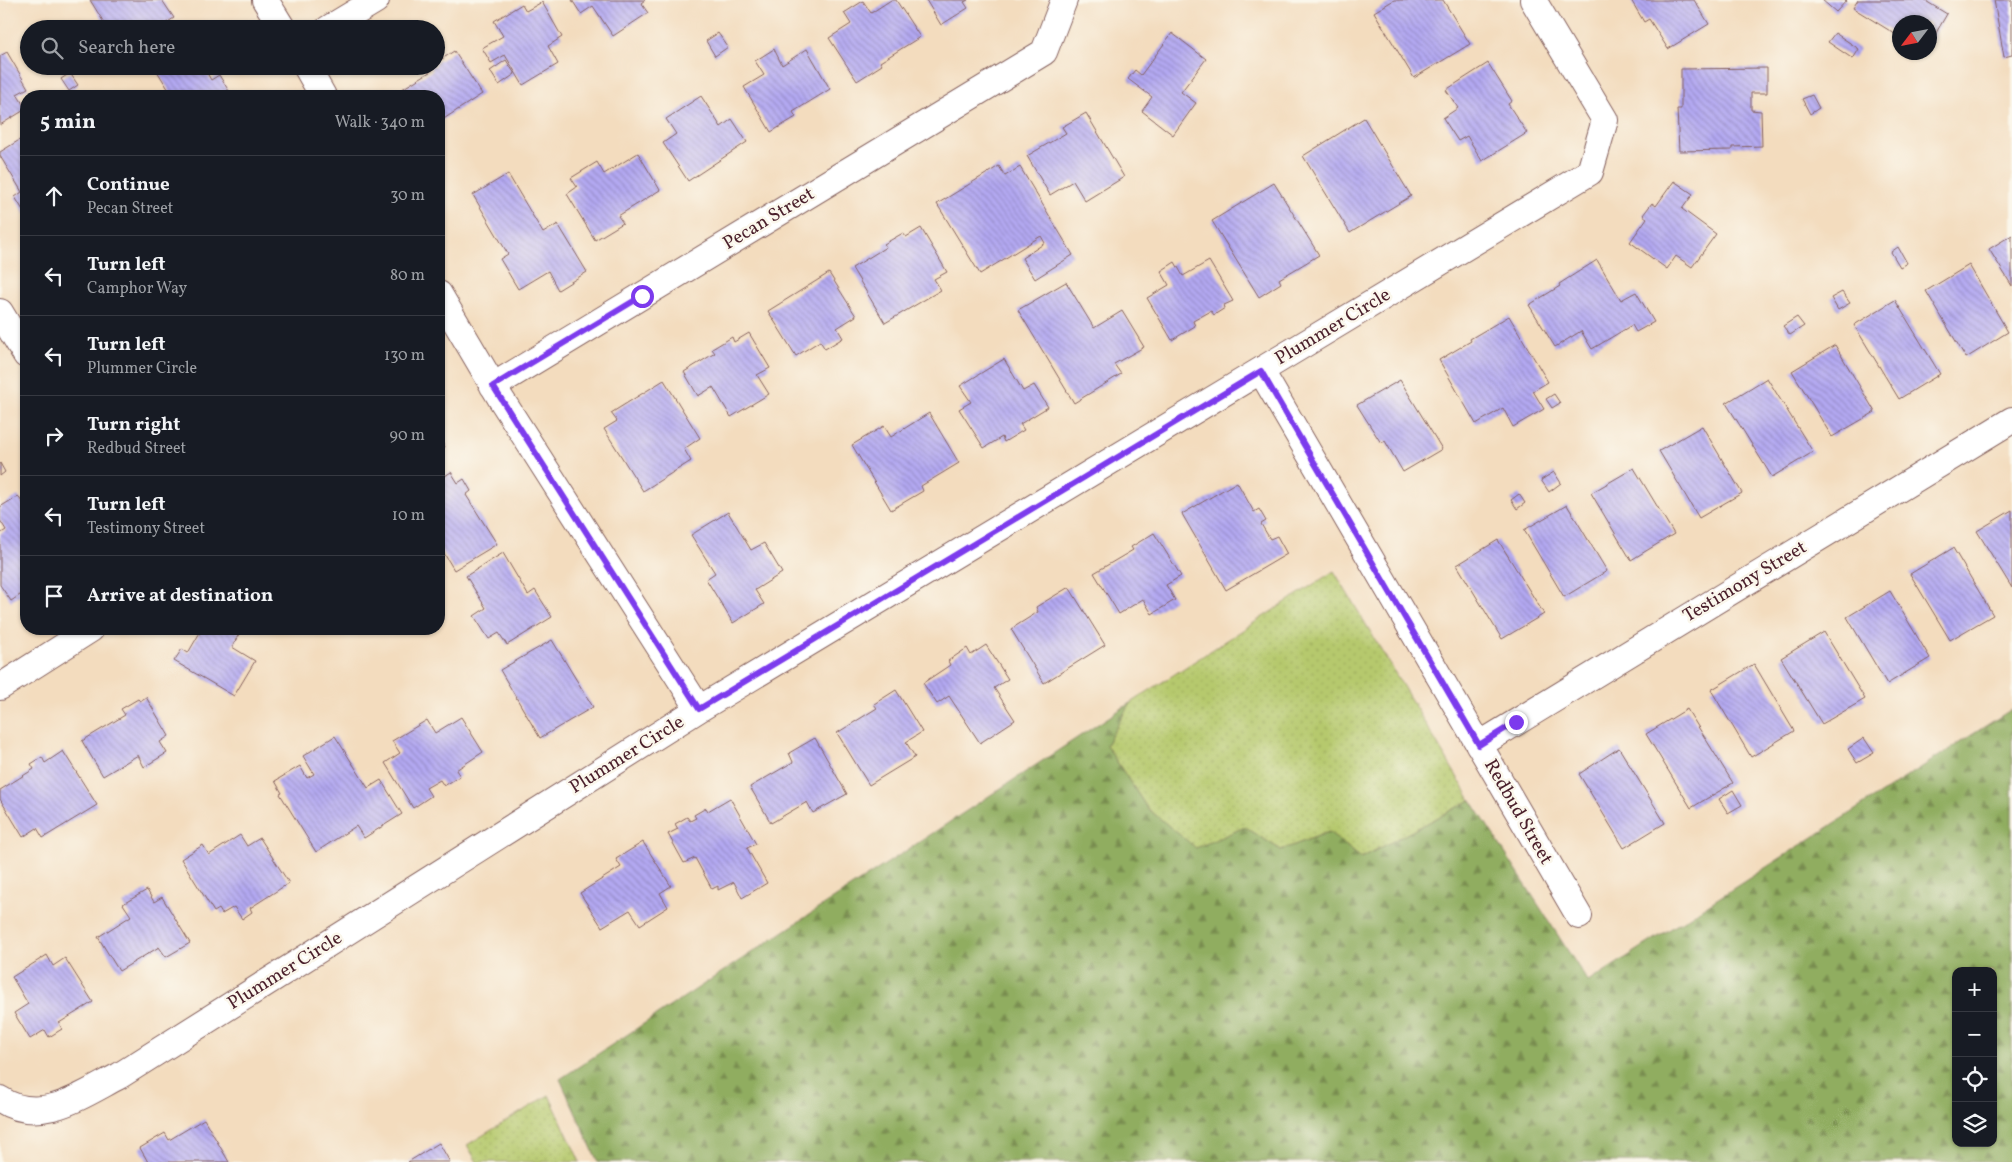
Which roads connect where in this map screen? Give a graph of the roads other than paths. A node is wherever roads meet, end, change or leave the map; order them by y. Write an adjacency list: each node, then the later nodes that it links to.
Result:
1 (265, 0): 5 (street)
2 (376, 0): 6 (street)
3 (1064, 0): 13 (street, Pecan Street)
4 (1533, 0): 12 (street, Plummer Circle)
5 (277, 20)
6 (343, 20)
7 (311, 75): 8 (street)
8 (320, 90)
9 (445, 304): 13 (street)
10 (0, 312): 11 (street)
11 (20, 345)
12 (1261, 371): 17 (street, Plummer Circle); 18 (street, Redbud Street)
13 (493, 386): 17 (street)
14 (2012, 420): 18 (street, Testimony Street)
15 (82, 635): 16 (street)
16 (0, 688)
17 (699, 709): 20 (street, Plummer Circle)
18 (1479, 745): 19 (street, Redbud Street)
19 (1579, 916)
20 (0, 1099)

